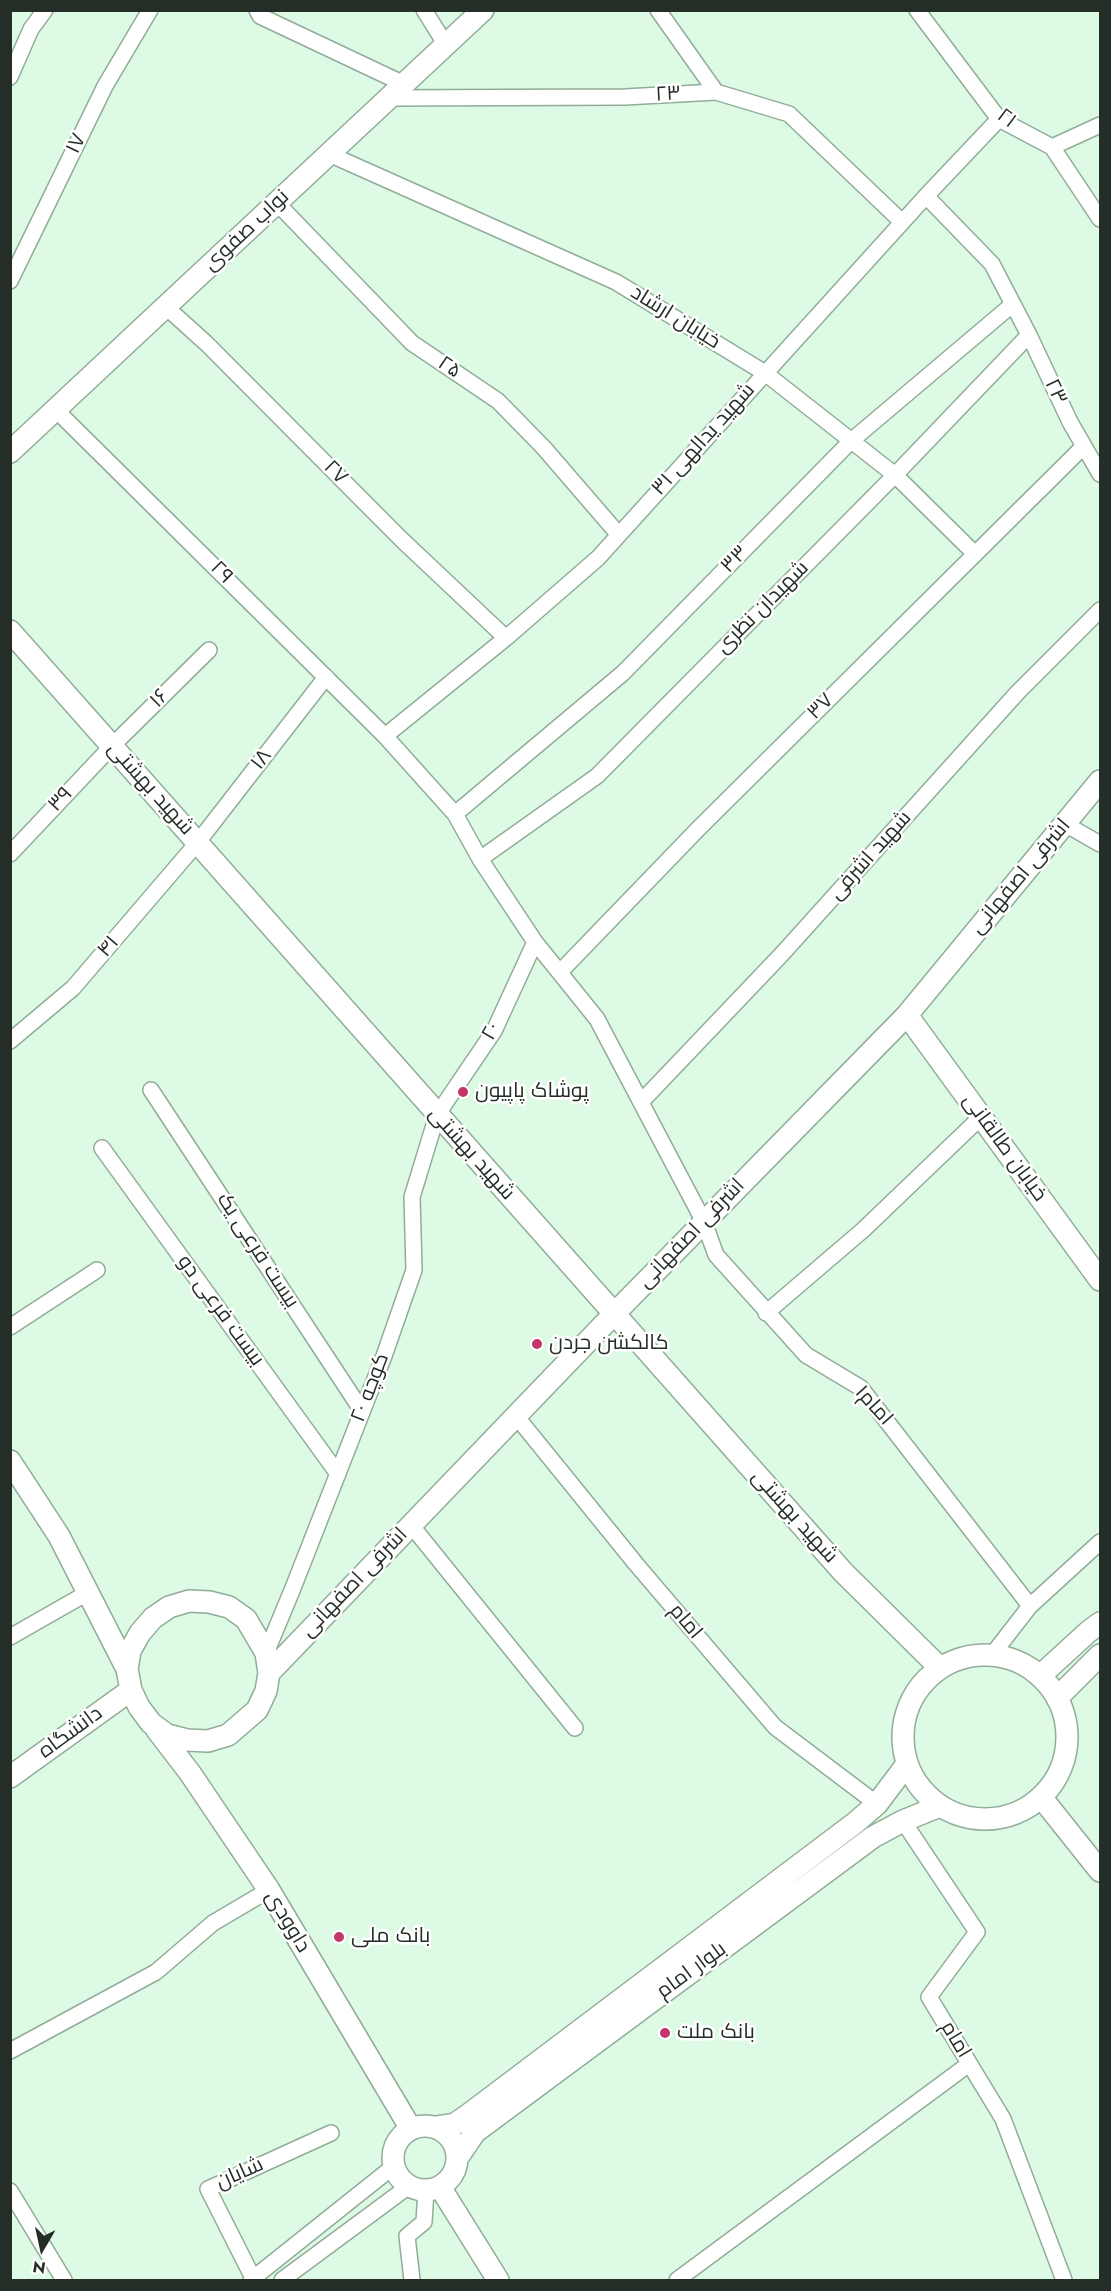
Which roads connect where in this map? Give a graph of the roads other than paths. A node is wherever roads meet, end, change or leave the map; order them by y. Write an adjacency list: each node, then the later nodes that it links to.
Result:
1 (45, 10): 9 (street)
2 (150, 10): 20 (street, ۱۷)
3 (257, 10): 10 (street)
4 (424, 10): 8 (street)
5 (483, 10): 8 (main road, نواب صفوی)
6 (658, 10): 11 (street)
7 (917, 10): 12 (street, ۲۱)
8 (446, 45): 10 (main road, نواب صفوی)
9 (10, 77)
10 (396, 91): 11 (street, ۲۳); 15 (main road, نواب صفوی)
11 (716, 92): 19 (street, ۲۳)
12 (999, 119): 14 (street, ۲۱); 16 (street, ۳۱ شهید یدالهی)
13 (1101, 126): 14 (street)
14 (1052, 147): 18 (street, ۲۱)
15 (329, 154): 17 (main road, نواب صفوی); 24 (street, خیابان ارشاد)
16 (926, 196): 19 (street, ۳۱ شهید یدالهی); 21 (street, ۲۳)
17 (277, 203): 22 (main road, نواب صفوی); 31 (street, ۲۵)
18 (1101, 219)
19 (902, 222): 24 (street, ۳۱ شهید یدالهی)
20 (10, 281)
21 (1013, 304): 23 (street, ۲۳); 26 (street, ۳۳)
22 (166, 307): 25 (main road, نواب صفوی); 35 (street, ۲۷)
23 (1029, 335): 27 (street, ۲۳); 30 (street, شهیدان نظری)
24 (765, 373): 26 (street, خیابان ارشاد); 31 (street, ۳۱ شهید یدالهی)
25 (56, 410): 28 (main road, نواب صفوی); 37 (street, ۲۹)
26 (851, 441): 30 (street, خیابان ارشاد); 41 (street, ۳۳)
27 (1084, 446): 29 (street, ۲۳); 32 (street, ۳۷)
28 (10, 452)
29 (1101, 474)
30 (895, 475): 32 (street, خیابان ارشاد); 46 (street, شهیدان نظری)
31 (619, 534): 35 (street, ۳۱ شهید یدالهی)
32 (975, 554): 48 (street, ۳۷)
33 (1101, 610): 52 (street, شهید اشرفی)
34 (10, 632): 39 (main road, شهید بهشتی)
35 (506, 639): 38 (street, ۳۱ شهید یدالهی)
36 (209, 651): 39 (street, ۱۶)
37 (326, 677): 38 (street, ۲۹); 43 (street, ۱۸)
38 (385, 736): 41 (street, ۲۹)
39 (111, 747): 43 (main road, شهید بهشتی); 45 (street, ۳۹)
40 (1101, 781): 42 (main road, اشرفی اصفهانی)
41 (455, 814): 46 (street, ۲۹)
42 (1065, 824): 44 (street); 49 (main road, اشرفی اصفهانی)
43 (198, 842): 50 (street, ۴۱); 53 (main road, شهید بهشتی)
44 (1101, 844)
45 (10, 854)
46 (480, 860): 47 (street, ۲۹)
47 (535, 942): 48 (street, ۲۹); 53 (street, ۲۰)
48 (560, 972): 52 (street, امام۱)
49 (907, 1015): 54 (main road, خیابان طالقانی); 56 (main road, اشرفی اصفهانی)
50 (10, 1041)
51 (152, 1090): 62 (street, بیست فرعی یک)
52 (641, 1102): 56 (street, امام۱)
53 (437, 1115): 60 (main road, شهید بهشتی); 62 (street, کوچه ۲۰)
54 (981, 1117): 58 (main road, خیابان طالقانی); 59 (street)
55 (102, 1148): 65 (street, بیست فرعی دو)
56 (704, 1222): 59 (street, امام۱); 60 (main road, اشرفی اصفهانی)
57 (96, 1270): 61 (street)
58 (1101, 1280)
59 (766, 1312): 69 (street, امام۱)
60 (614, 1314): 63 (main road, اشرفی اصفهانی); 75 (main road, شهید بهشتی)
61 (10, 1327)
62 (362, 1411): 65 (street, کوچه ۲۰)
63 (516, 1416): 66 (main road, اشرفی اصفهانی); 84 (street, امام)
64 (10, 1461): 68 (main road)
65 (338, 1474): 74 (street, کوچه ۲۰)
66 (411, 1525): 74 (main road, اشرفی اصفهانی); 80 (street)
67 (1101, 1542): 69 (street)
68 (89, 1592): 71 (street); 77 (main road)
69 (1030, 1606): 72 (street)
70 (1101, 1623): 76 (main road)
71 (10, 1637)
72 (992, 1655): 75 (main road); 76 (main road)
73 (1101, 1655): 78 (main road)
74 (267, 1663): 77 (main road); 79 (main road)
75 (940, 1668): 81 (main road)
76 (1040, 1676): 78 (main road)
77 (129, 1679): 79 (main road); 82 (main road, دانشگاه)
78 (1057, 1698): 83 (main road)
79 (151, 1723): 88 (main road, داوودی)
80 (575, 1728)
81 (907, 1764): 84 (main road, بلوار امام); 85 (main road)
82 (10, 1777)
83 (1041, 1797): 85 (main road); 87 (main road)
84 (877, 1804): 91 (main road, بلوار امام)
85 (940, 1806): 86 (main road, بلوار امام)
86 (903, 1821): 90 (street, امام); 94 (main road, بلوار امام)
87 (1101, 1871)
88 (269, 1890): 89 (street); 92 (main road, داوودی)
89 (10, 2051)
90 (969, 2064): 103 (street); 104 (street, امام)
91 (436, 2127): 92 (main road); 94 (main road)
92 (411, 2129): 95 (main road)
93 (331, 2133): 98 (street, شایان)
94 (458, 2157): 96 (main road)
95 (394, 2166): 96 (main road); 98 (street)
96 (425, 2188): 100 (street); 101 (street); 102 (main road)
97 (10, 2191): 99 (street)
98 (252, 2279)
99 (64, 2280)
100 (282, 2280)
101 (412, 2280)
102 (498, 2280)
103 (677, 2280)
104 (1064, 2280)

